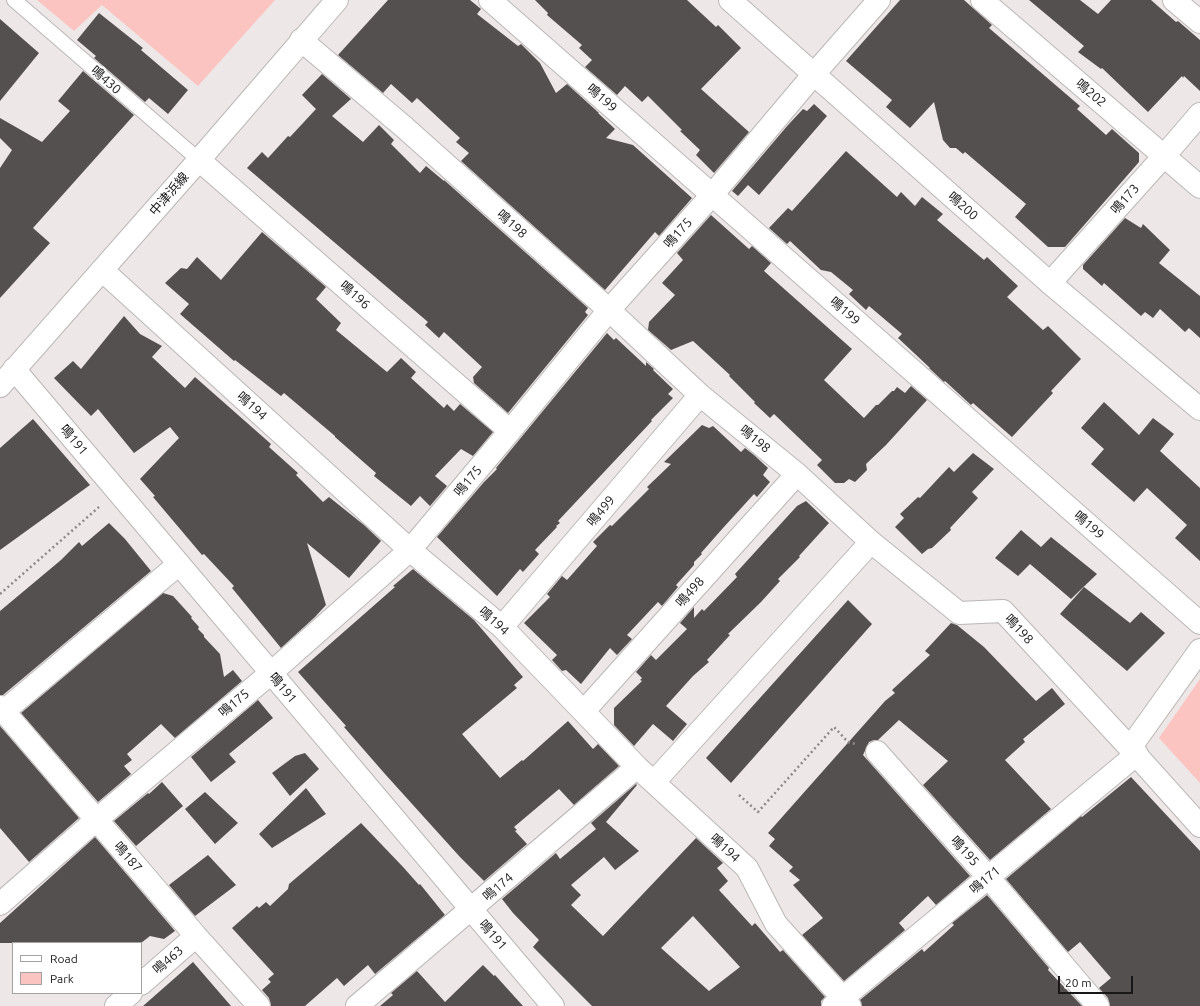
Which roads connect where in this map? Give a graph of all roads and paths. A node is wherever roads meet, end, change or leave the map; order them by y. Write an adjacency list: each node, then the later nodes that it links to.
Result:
1 (14, 0): 13 (lane, 鳴430)
2 (337, 0): 9 (street, 中津浜線)
3 (490, 0): 15 (street, 鳴199)
4 (730, 0): 10 (street, 鳴200)
5 (879, 0): 10 (street, 鳴175)
6 (982, 0): 12 (street, 鳴202)
7 (1174, 0): 8 (street)
8 (1200, 22)
9 (301, 40): 13 (street, 中津浜線); 18 (street, 鳴198)
10 (814, 74): 15 (street, 鳴175); 17 (street, 鳴200)
11 (1200, 114): 12 (street, 鳴173)
12 (1164, 156): 14 (street, 鳴202); 17 (street, 鳴173)
13 (199, 160): 16 (street, 中津浜線); 23 (street, 鳴196)
14 (1200, 187)
15 (712, 195): 18 (street, 鳴175); 30 (street, 鳴199)
16 (102, 270): 19 (street, 中津浜線); 27 (street, 鳴194)
17 (1050, 283): 22 (street, 鳴200)
18 (609, 310): 21 (street, 鳴198); 23 (street, 鳴175)
19 (14, 369): 20 (street, 中津浜線); 25 (street, 鳴191)
20 (0, 386)
21 (700, 394): 24 (street, 鳴198); 31 (street, 鳴499)
22 (1200, 409)
23 (510, 431): 27 (street, 鳴175)
24 (797, 474): 26 (street, 鳴198); 35 (street, 鳴498)
25 (118, 491): 28 (street, 鳴191); 29 (path)
26 (871, 542): 36 (street, 鳴198); 39 (street)
27 (410, 550): 31 (street, 鳴194); 33 (street, 鳴175)
28 (180, 564): 33 (street, 鳴191); 34 (street)
29 (0, 594)
30 (1200, 624)
31 (502, 627): 35 (street, 鳴194)
32 (1200, 650): 36 (street, 鳴171)
33 (271, 673): 41 (street, 鳴175); 45 (street, 鳴191)
34 (2, 709): 41 (street, 鳴187)
35 (584, 711): 38 (street, 鳴194)
36 (1133, 751): 42 (street, 鳴198); 43 (street, 鳴171)
37 (877, 752): 40 (path); 43 (street, 鳴195)
38 (637, 767): 39 (street, 鳴194); 45 (street, 鳴174)
39 (654, 782): 49 (street, 鳴194)
40 (739, 795)
41 (96, 820): 44 (street, 鳴175); 46 (street, 鳴187)
42 (1200, 826)
43 (988, 877): 49 (street, 鳴171); 54 (street, 鳴195)
44 (0, 904)
45 (471, 910): 52 (street, 鳴174); 53 (street, 鳴191)
46 (196, 936): 47 (street, 鳴463); 51 (street, 鳴187)
47 (142, 983)
48 (129, 994): 50 (street)
49 (842, 1003)
50 (116, 1006)
51 (259, 1006)
52 (357, 1006)
53 (553, 1006)
54 (1098, 1006)

